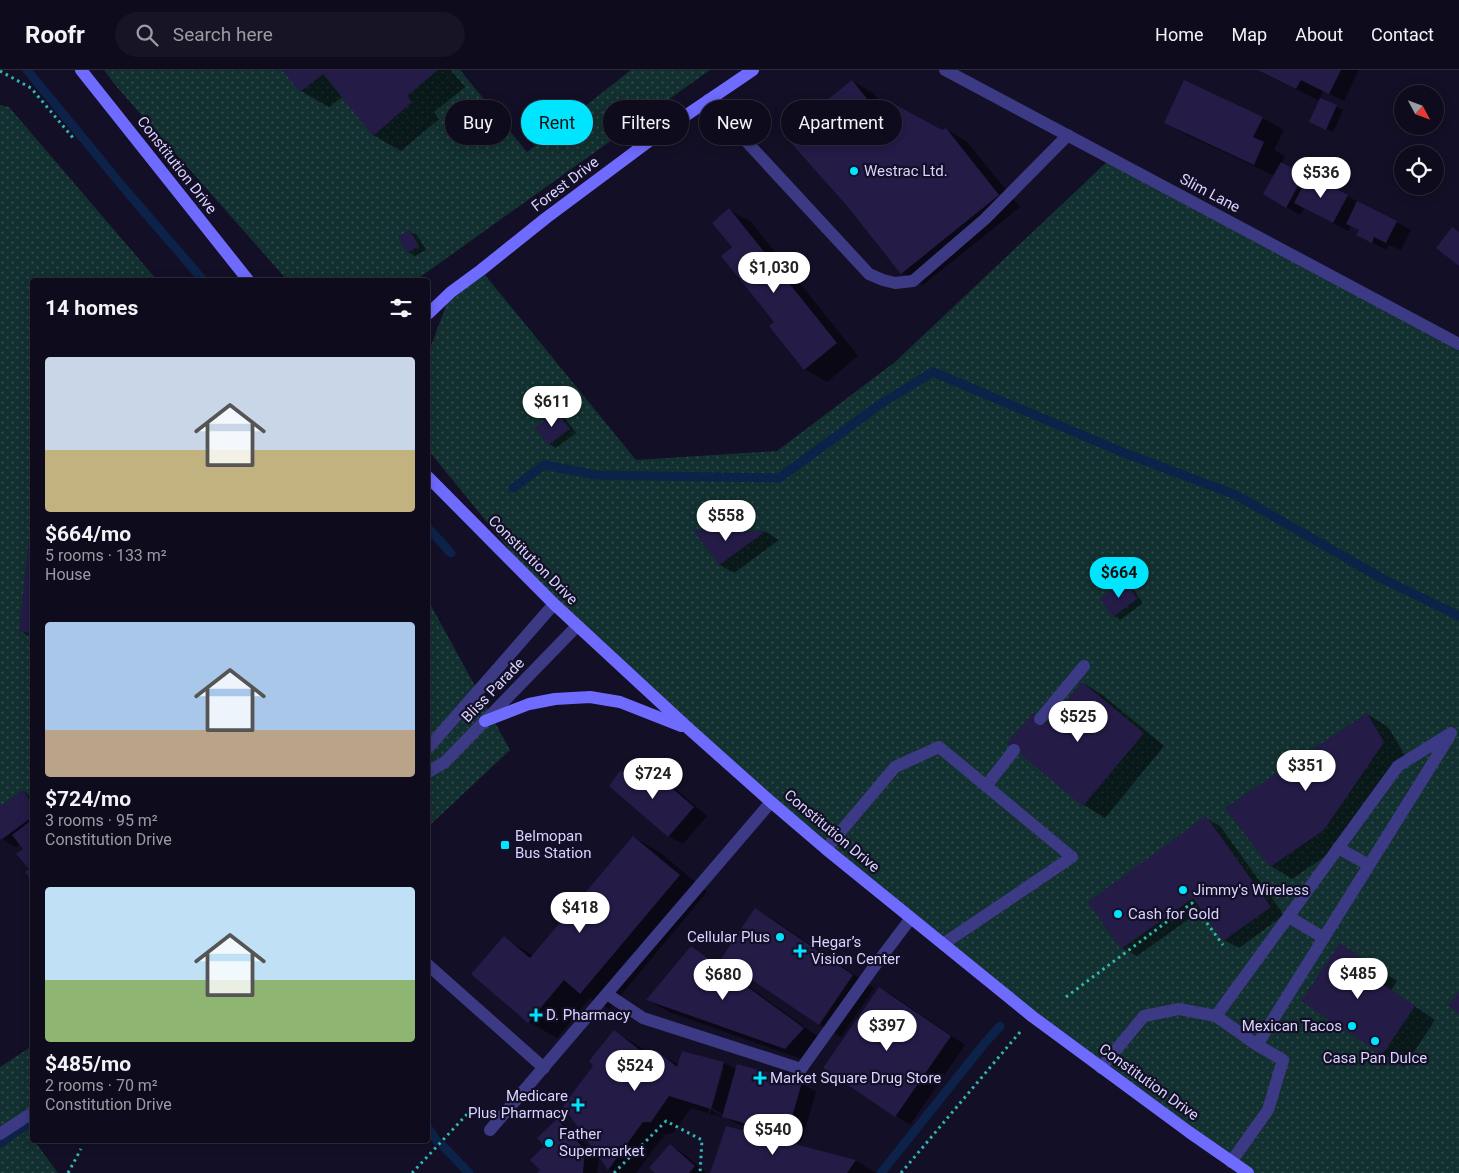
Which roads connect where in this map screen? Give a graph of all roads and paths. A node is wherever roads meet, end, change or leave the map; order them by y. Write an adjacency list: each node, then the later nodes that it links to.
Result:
1 (81, 70): 10 (main road, Constitution Drive)
2 (753, 70): 5 (main road, Forest Drive)
3 (945, 70): 7 (street, Slim Lane)
4 (0, 71): 8 (path)
5 (708, 100)
6 (699, 106): 11 (main road, Forest Drive)
7 (1068, 135): 9 (street); 12 (street, Slim Lane)
8 (74, 139)
9 (750, 145)
10 (246, 278)
11 (430, 312)
12 (1459, 344)
13 (430, 479): 14 (main road, Constitution Drive)
14 (554, 604): 15 (main road, Constitution Drive); 20 (street, Bliss Parade)
15 (577, 626): 18 (street, Bliss Parade); 19 (main road, Constitution Drive)
16 (1084, 666): 17 (street)
17 (1040, 719)
18 (485, 721): 19 (main road); 22 (street, Bliss Parade)
19 (688, 728): 24 (main road, Constitution Drive)
20 (430, 746)
21 (1014, 750): 23 (street)
22 (430, 771)
23 (986, 786): 26 (street); 31 (street)
24 (771, 802): 26 (main road, Constitution Drive); 34 (street)
25 (1338, 848): 27 (street); 27 (street); 28 (street)
26 (826, 849): 29 (main road, Constitution Drive)
27 (1369, 865): 30 (street)
28 (1288, 916): 30 (street); 36 (street)
29 (911, 918): 31 (main road, Constitution Drive); 34 (street)
30 (1324, 938): 38 (street)
31 (943, 944): 37 (main road, Constitution Drive)
32 (1223, 945): 35 (path)
33 (430, 967): 39 (street)
34 (607, 994): 39 (street)
35 (1066, 997)
36 (1216, 1016): 38 (street); 40 (street)
37 (1033, 1017): 40 (main road, Constitution Drive); 51 (path)
38 (1257, 1045): 46 (street)
39 (544, 1068): 43 (street)
40 (1102, 1068): 46 (main road, Constitution Drive)
41 (471, 1110): 49 (path)
42 (30, 1114): 44 (street)
43 (490, 1130)
44 (0, 1134)
45 (81, 1149): 48 (path)
46 (1231, 1162): 52 (main road, Constitution Drive)
47 (617, 1172): 50 (path)
48 (68, 1173)
49 (412, 1173)
50 (700, 1173)
51 (901, 1173)
52 (1248, 1173)

